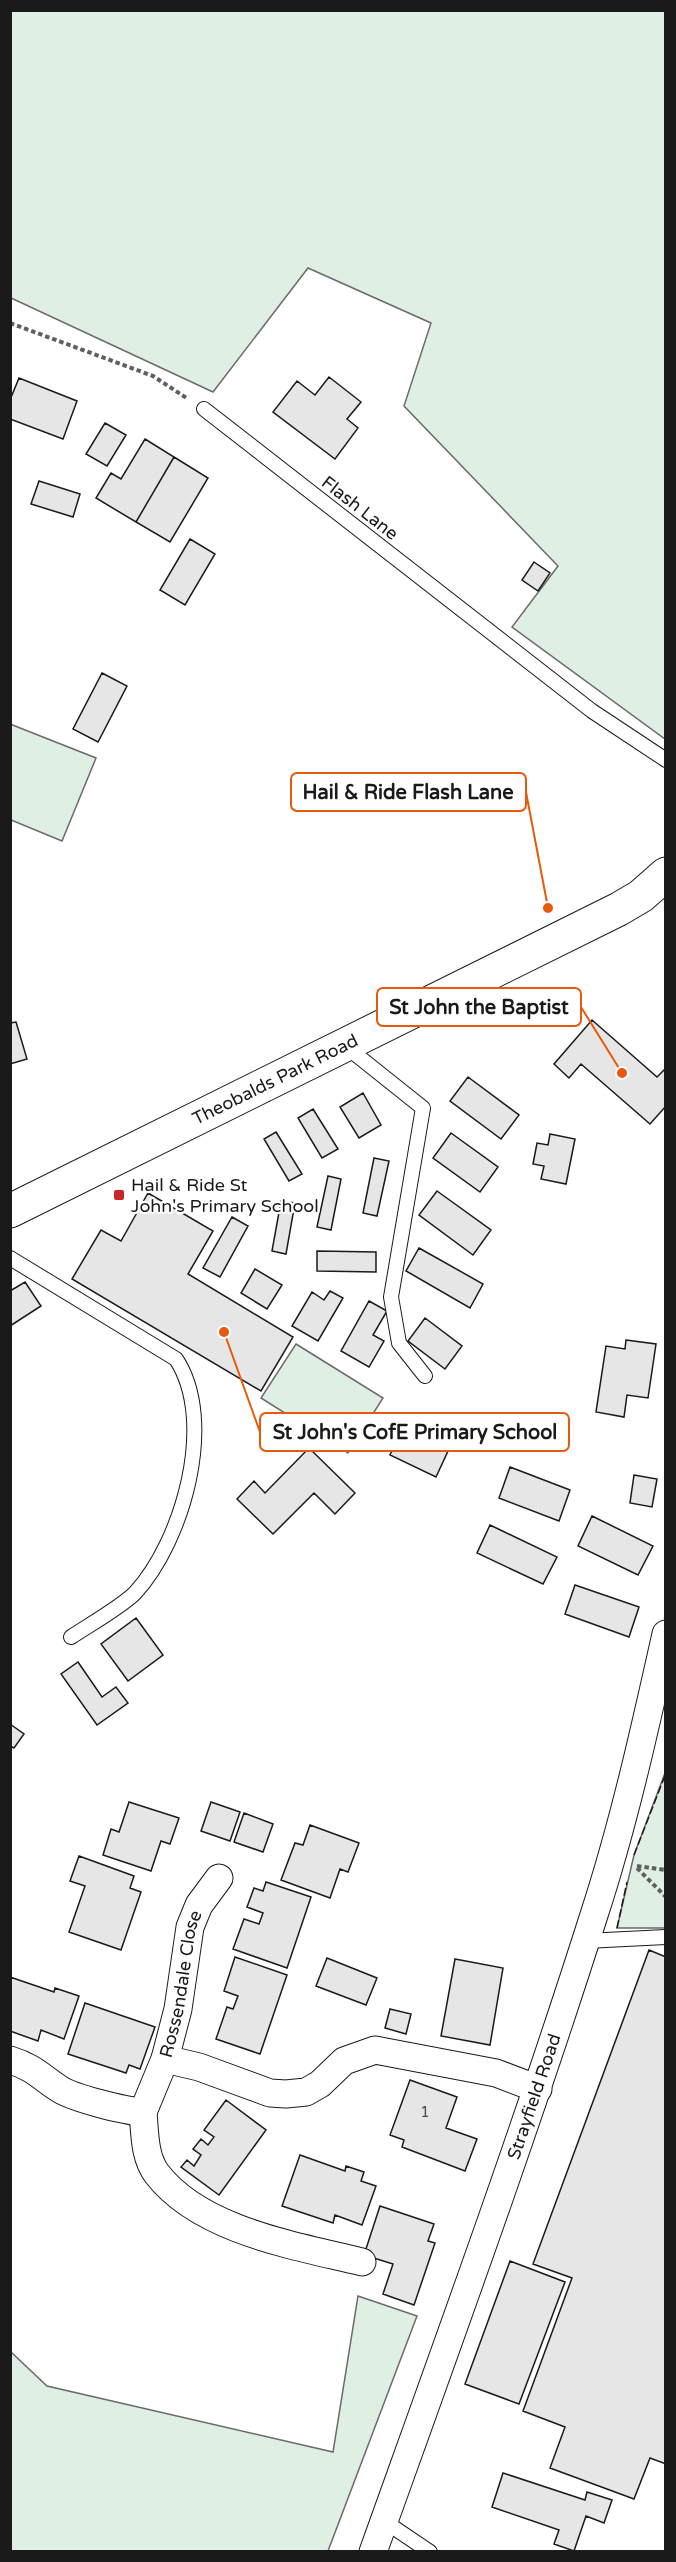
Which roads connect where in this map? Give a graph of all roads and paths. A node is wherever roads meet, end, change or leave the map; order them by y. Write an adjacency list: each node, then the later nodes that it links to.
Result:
1 (10, 323): 2 (path)
2 (204, 409): 3 (lane, Flash Lane)
3 (666, 760)
4 (664, 876): 5 (street, Theobalds Park Road)
5 (344, 1044): 6 (street, Theobalds Park Road); 8 (lane)
6 (10, 1211)
7 (10, 1258): 10 (lane)
8 (425, 1376)
9 (666, 1634): 15 (street, Strayfield Road)
10 (71, 1637)
11 (635, 1866): 13 (path)
12 (219, 1878): 16 (street, Rossendale Close)
13 (666, 1897)
14 (666, 1937): 15 (lane)
15 (585, 1941): 18 (street, Strayfield Road)
16 (165, 2059): 18 (street, Rossendale Close); 19 (street)
17 (10, 2060): 19 (street)
18 (538, 2089): 21 (street, Strayfield Road)
19 (143, 2112): 20 (street)
20 (362, 2262)
21 (384, 2521): 22 (street, Strayfield Road); 23 (lane)
22 (373, 2552)
23 (430, 2552)

